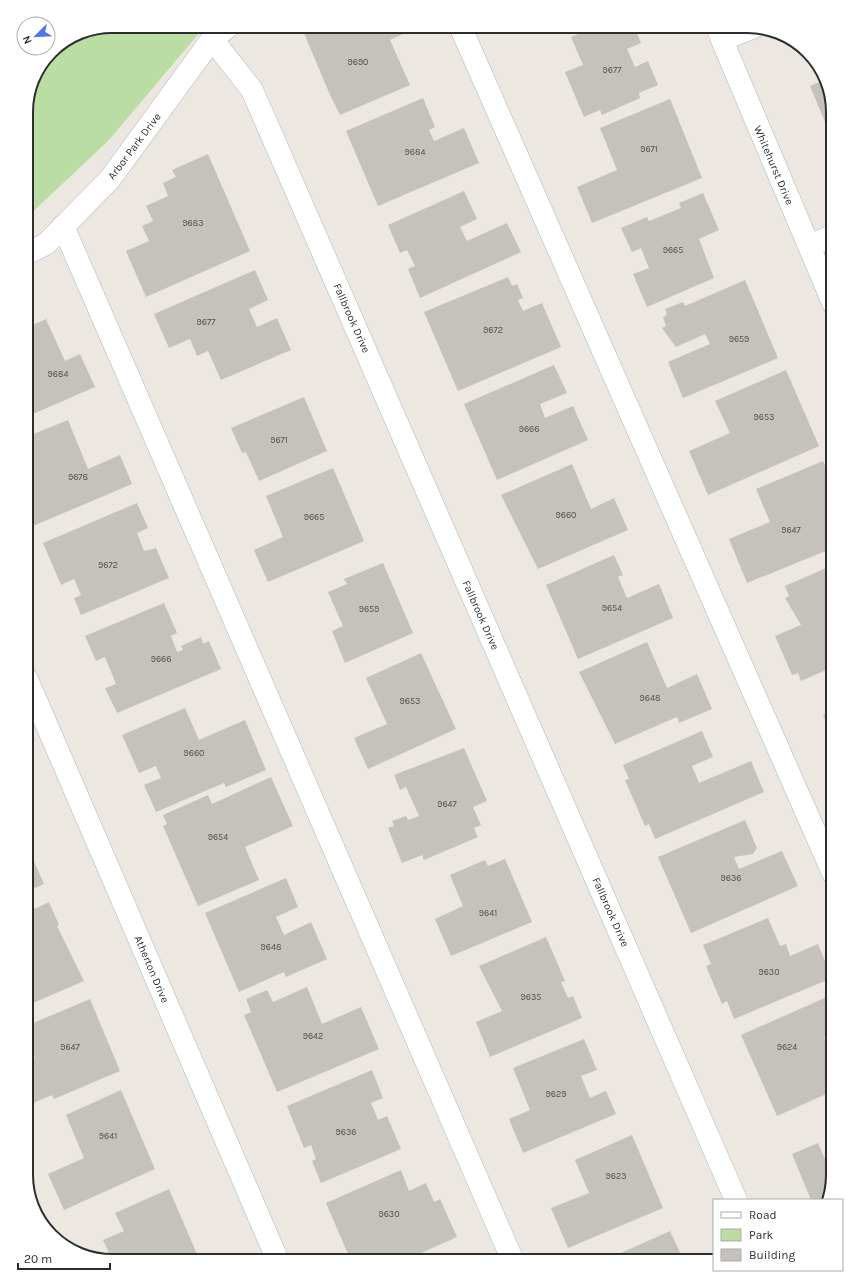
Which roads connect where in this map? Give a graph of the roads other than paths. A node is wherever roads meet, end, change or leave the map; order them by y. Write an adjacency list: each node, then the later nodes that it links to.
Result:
1 (220, 33): 5 (street, Arbor Park Drive)
2 (222, 33): 12 (street, Fallbrook Drive)
3 (463, 33): 11 (street)
4 (720, 33): 7 (street, Whitehurst Drive)
5 (63, 226): 8 (street, Arbor Park Drive); 14 (street)
6 (826, 239): 7 (street)
7 (809, 246): 9 (street, Whitehurst Drive)
8 (33, 250)
9 (826, 286)
10 (33, 693): 13 (street, Atherton Drive)
11 (826, 857)
12 (736, 1199)
13 (275, 1254)
14 (510, 1254)

